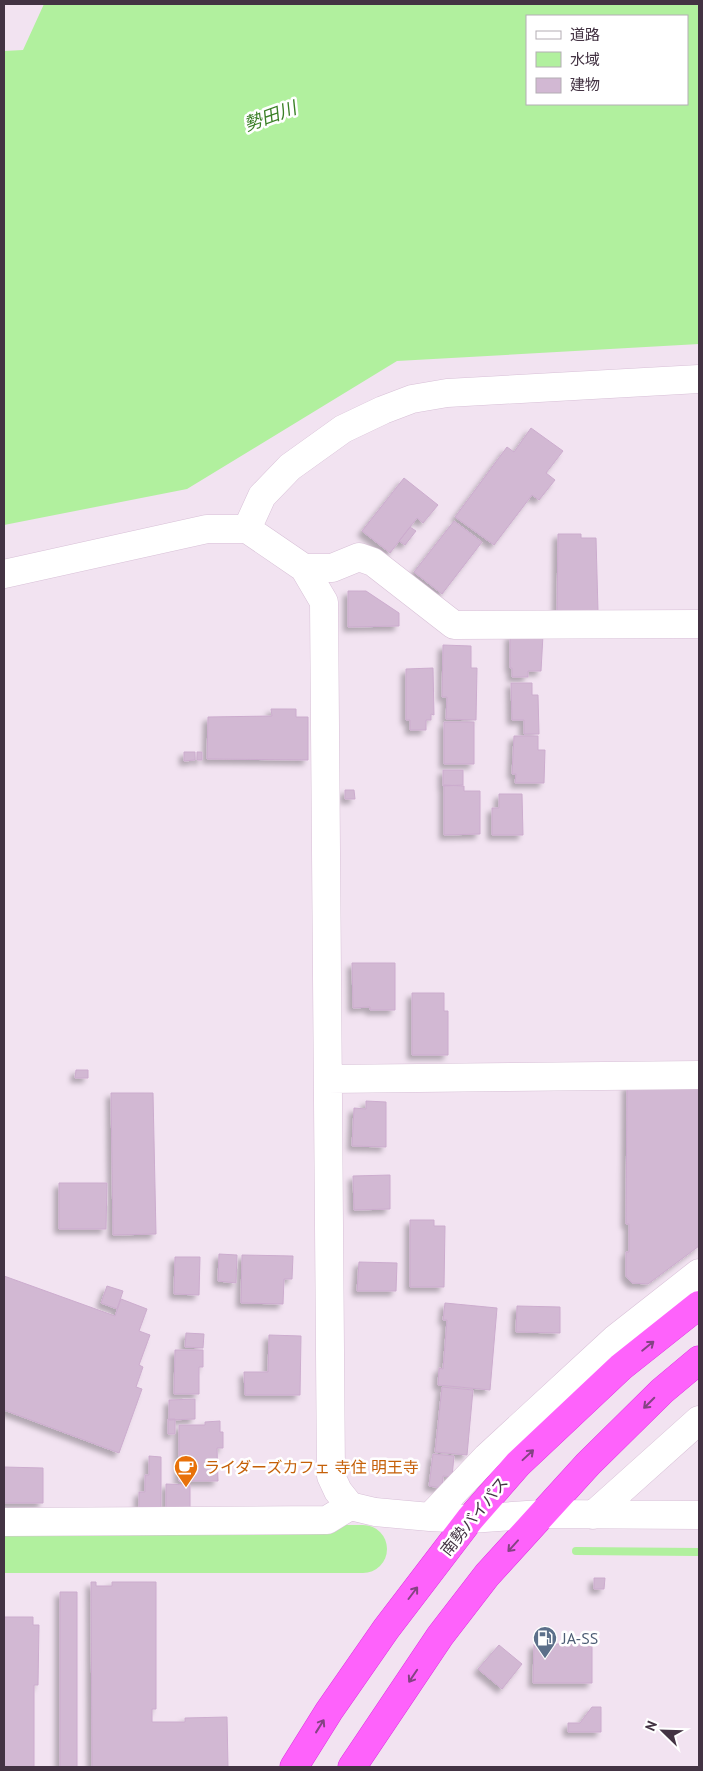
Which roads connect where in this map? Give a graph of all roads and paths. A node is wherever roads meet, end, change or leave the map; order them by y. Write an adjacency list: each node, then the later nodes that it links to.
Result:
1 (699, 379): 2 (street)
2 (247, 529): 3 (street); 4 (street)
3 (304, 568): 5 (street); 7 (street)
4 (4, 574)
5 (699, 624)
6 (699, 1075): 7 (street)
7 (328, 1079): 12 (street)
8 (699, 1273): 16 (street)
9 (699, 1305): 17 (highway, 南勢バイパス, one-way to 9)
10 (699, 1360): 13 (highway, one-way to 13)
11 (699, 1420): 14 (street)
12 (350, 1506): 16 (street); 18 (street)
13 (542, 1514): 14 (street); 17 (street); 20 (highway, one-way to 20)
14 (593, 1514): 15 (street)
15 (699, 1515)
16 (430, 1517): 17 (street)
17 (470, 1519): 19 (highway, 南勢バイパス, one-way to 17)
18 (4, 1522)
19 (294, 1767)
20 (352, 1767)

